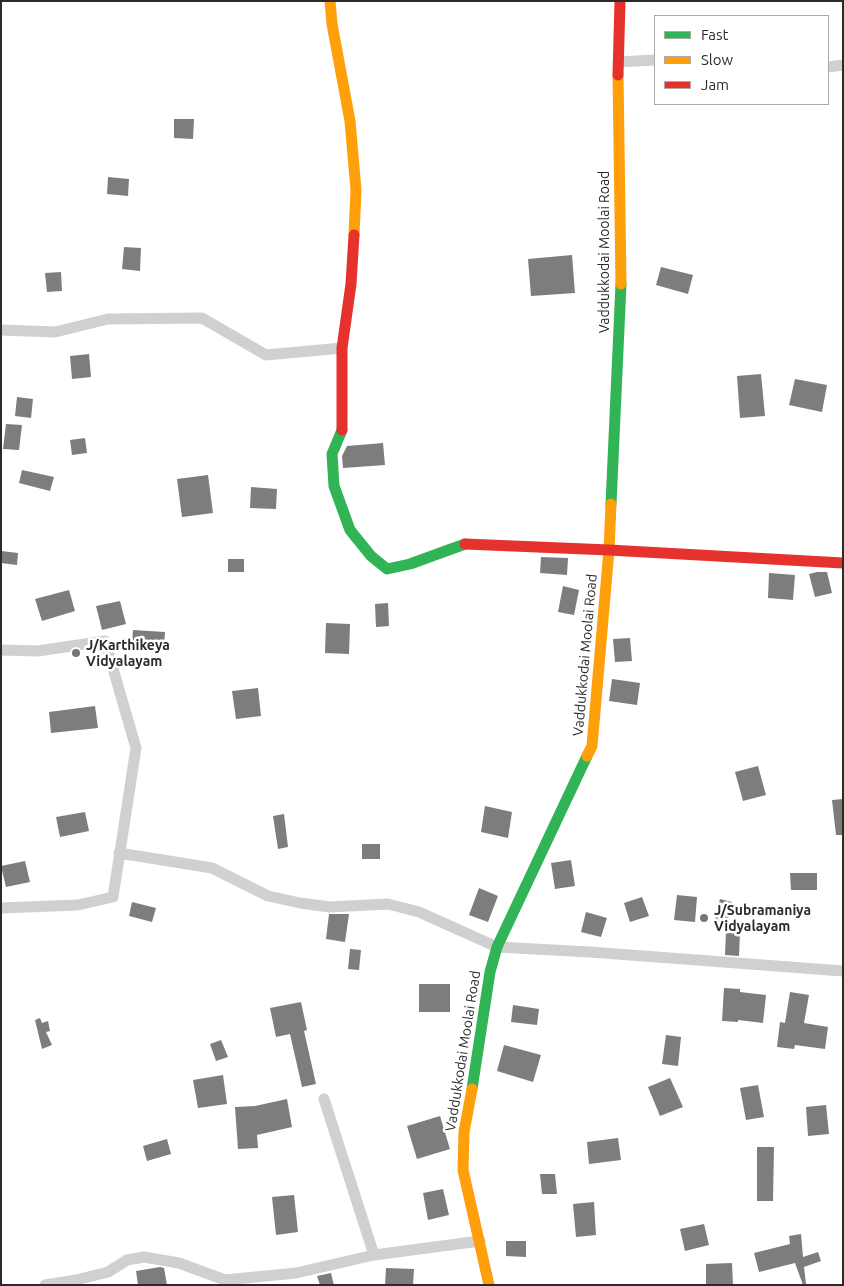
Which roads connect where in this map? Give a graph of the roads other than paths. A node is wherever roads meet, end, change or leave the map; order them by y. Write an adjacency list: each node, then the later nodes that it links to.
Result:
1 (330, 1): 8 (street)
2 (620, 1): 4 (street, Vaddukkodai Moolai Road)
3 (654, 60): 4 (street)
4 (618, 62): 9 (street, Vaddukkodai Moolai Road)
5 (843, 65): 6 (street)
6 (829, 67)
7 (1, 330): 8 (street)
8 (342, 348): 9 (street)
9 (609, 550): 10 (street); 14 (street, Vaddukkodai Moolai Road)
10 (843, 562)
11 (1, 650): 12 (street)
12 (119, 853): 13 (street); 14 (street)
13 (1, 908)
14 (497, 946): 15 (street); 17 (street, Vaddukkodai Moolai Road)
15 (843, 971)
16 (324, 1098): 18 (street)
17 (480, 1241): 18 (street); 20 (street, Vaddukkodai Moolai Road)
18 (374, 1255): 19 (street)
19 (45, 1285)
20 (490, 1285)

